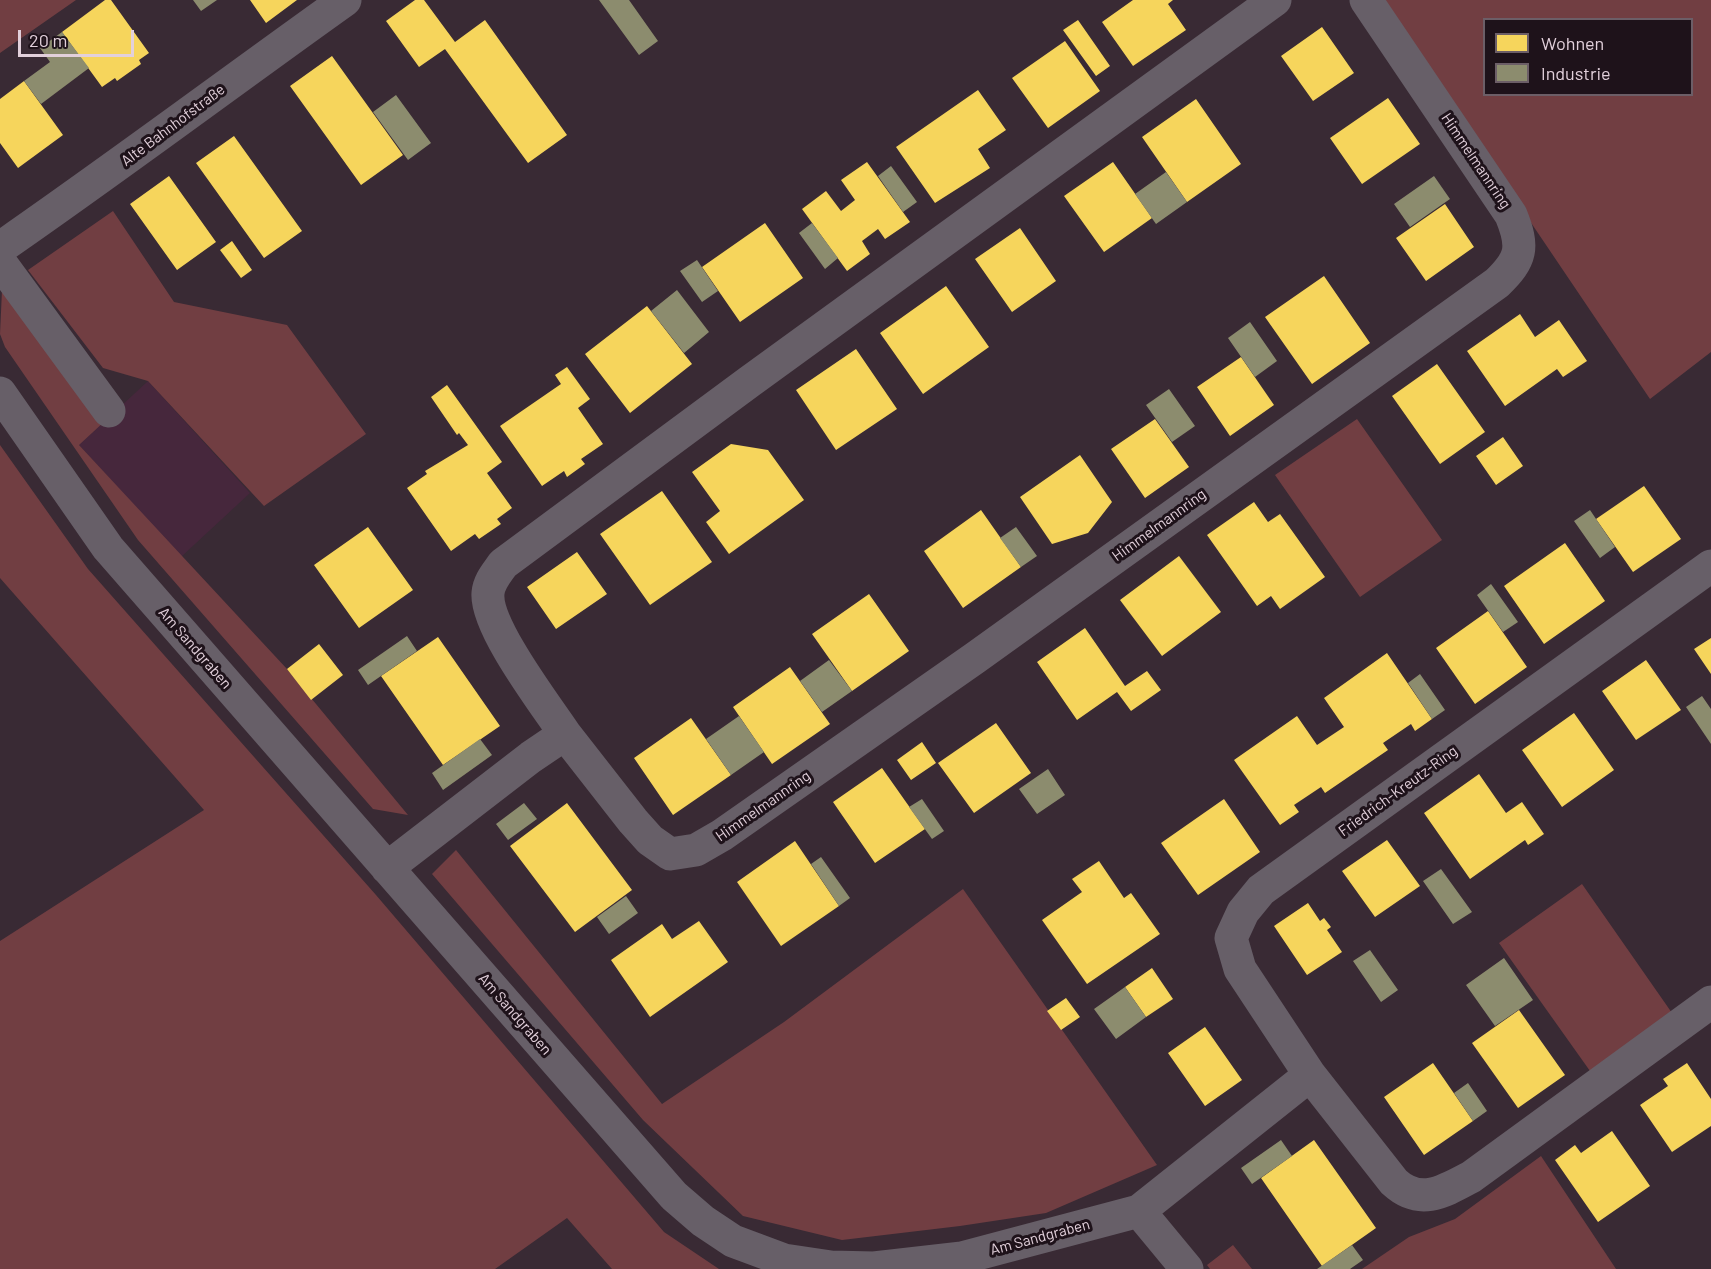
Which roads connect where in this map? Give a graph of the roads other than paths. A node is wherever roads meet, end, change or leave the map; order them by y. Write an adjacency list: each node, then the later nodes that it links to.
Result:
1 (345, 0): 4 (street, Alte Bahnhofstraße)
2 (1275, 0): 9 (street, Himmelmannring)
3 (1366, 0): 9 (street, Himmelmannring)
4 (0, 248)
5 (0, 262): 7 (street)
6 (0, 393): 10 (street, Am Sandgraben)
7 (110, 411)
8 (1711, 566): 12 (street, Friedrich-Kreutz-Ring)
9 (565, 734): 10 (street)
10 (387, 868): 13 (street, Am Sandgraben)
11 (1711, 1002): 12 (street, Friedrich-Kreutz-Ring)
12 (1310, 1075): 13 (street)
13 (1139, 1211): 14 (street)
14 (1187, 1269)

